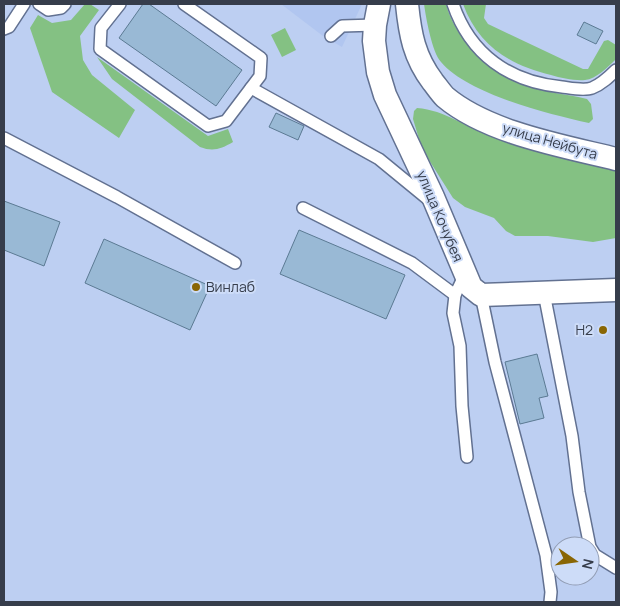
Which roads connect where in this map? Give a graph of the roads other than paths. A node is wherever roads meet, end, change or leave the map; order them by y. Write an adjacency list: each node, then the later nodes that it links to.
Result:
1 (24, 4): 9 (lane)
2 (39, 4): 3 (lane)
3 (65, 4)
4 (120, 4): 12 (lane)
5 (184, 4): 12 (lane)
6 (407, 4): 14 (street, улица Нейбута)
7 (453, 4): 11 (lane)
8 (377, 14): 10 (lane); 15 (street, улица Кочубея)
9 (4, 29)
10 (331, 36)
11 (616, 70)
12 (251, 88): 15 (lane)
13 (4, 138): 17 (lane)
14 (616, 159)
15 (436, 206): 18 (street, улица Кочубея)
16 (303, 208): 21 (lane)
17 (235, 263)
18 (464, 274): 21 (lane); 22 (street, улица Кочубея)
19 (616, 290): 20 (street)
20 (544, 293): 22 (street); 24 (lane)
21 (455, 295): 23 (lane)
22 (481, 295): 25 (lane)
23 (467, 457)
24 (616, 568)
25 (550, 602)

